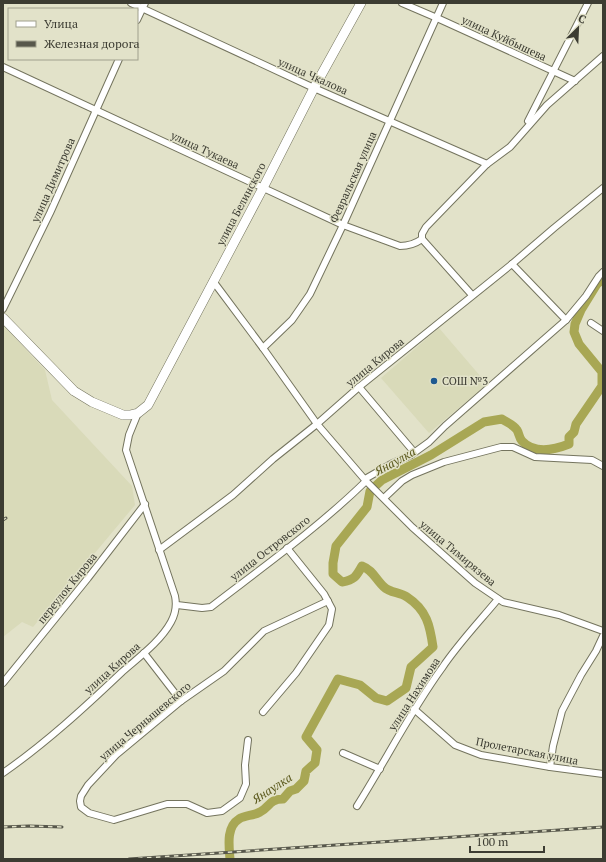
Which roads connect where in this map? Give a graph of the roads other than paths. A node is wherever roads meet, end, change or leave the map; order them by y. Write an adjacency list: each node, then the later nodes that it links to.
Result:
1 (131, 3): 6 (street, улица Чкалова)
2 (361, 3): 14 (street, улица Белинского)
3 (402, 3): 8 (street, улица Куйбышева)
4 (443, 3): 8 (street, Февральская улица)
5 (588, 3): 12 (street)
6 (144, 6): 7 (street); 14 (street, улица Чкалова)
7 (138, 18)
8 (437, 18): 12 (street, улица Куйбышева); 16 (street, Февральская улица)
9 (603, 56): 13 (street)
10 (119, 60): 15 (street, улица Димитрова)
11 (3, 67): 15 (street, улица Тукаева)
12 (553, 72): 13 (street, улица Куйбышева); 17 (street)
13 (575, 81): 17 (street)
14 (314, 88): 16 (street, улица Чкалова); 19 (street, улица Белинского)
15 (95, 110): 19 (street, улица Тукаева); 27 (street, улица Димитрова)
16 (390, 121): 18 (street, улица Чкалова); 21 (street, Февральская улица)
17 (522, 133): 18 (street)
18 (487, 164): 22 (street)
19 (263, 188): 21 (street, улица Тукаева); 25 (street, улица Белинского)
20 (603, 188): 23 (street, улица Кирова)
21 (343, 225): 22 (street, улица Тукаева); 32 (street, Февральская улица)
22 (422, 239): 26 (street)
23 (512, 264): 26 (street, улица Кирова); 29 (street)
24 (603, 272): 29 (street, улица Островского)
25 (213, 281): 32 (street); 34 (street, улица Белинского)
26 (472, 295): 33 (street, улица Кирова)
27 (3, 309)
28 (3, 318): 34 (street)
29 (566, 320): 36 (street, улица Островского)
30 (591, 323): 31 (street)
31 (603, 331)
32 (263, 348): 35 (street)
33 (360, 387): 35 (street, улица Кирова); 36 (street)
34 (138, 413): 40 (street)
35 (317, 424): 38 (street); 42 (street, улица Кирова)
36 (414, 452): 38 (street, улица Островского)
37 (603, 466): 39 (street)
38 (367, 482): 39 (street, улица Тимирязева); 41 (street, улица Островского)
39 (382, 496): 43 (street, улица Тимирязева)
40 (145, 504): 42 (street); 49 (street, переулок Кирова)
41 (287, 548): 44 (street); 45 (street, улица Островского)
42 (159, 550): 45 (street)
43 (498, 599): 46 (street, улица Тимирязева); 51 (street, улица Нахимова)
44 (328, 601): 50 (street, улица Чернышевского); 52 (street)
45 (177, 605): 48 (street, улица Кирова)
46 (603, 631)
47 (603, 636): 55 (street)
48 (144, 653): 50 (street); 57 (street, улица Кирова)
49 (3, 683)
50 (181, 701): 53 (street, улица Чернышевского)
51 (414, 709): 55 (street, Пролетарская улица); 56 (street, улица Нахимова)
52 (263, 712)
53 (248, 740)
54 (343, 753): 56 (street)
55 (550, 767): 58 (street, Пролетарская улица)
56 (380, 769): 59 (street, улица Нахимова)
57 (3, 773)
58 (603, 774)
59 (357, 806)

